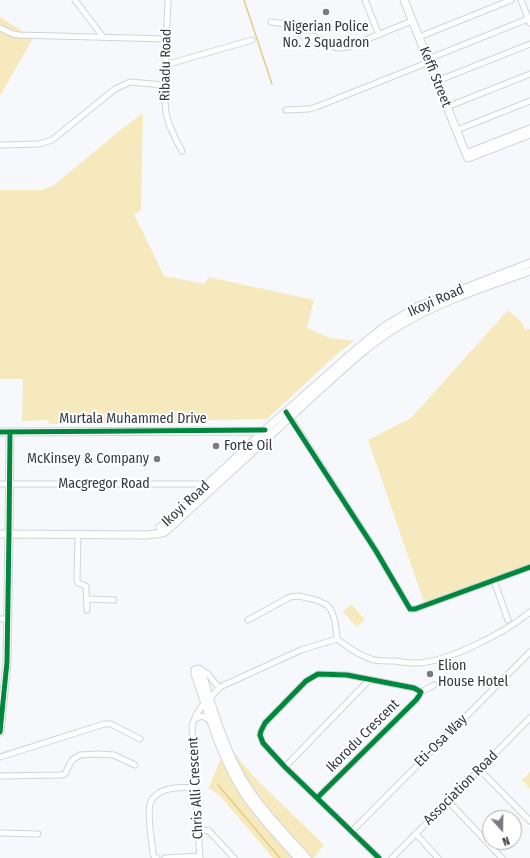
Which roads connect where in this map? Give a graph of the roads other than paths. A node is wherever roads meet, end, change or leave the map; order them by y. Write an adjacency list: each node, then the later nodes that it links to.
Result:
1 (76, 0): 12 (street)
2 (168, 0): 14 (street, Ribadu Road)
3 (365, 0): 11 (street)
4 (404, 0): 8 (main road, Keffi Street)
5 (511, 0): 13 (street)
6 (521, 0): 7 (street)
7 (529, 20): 17 (street)
8 (412, 21): 11 (street); 13 (main road, Keffi Street)
9 (271, 22): 11 (street)
10 (0, 28): 12 (street)
11 (379, 35)
12 (103, 37): 14 (street)
13 (419, 37): 17 (main road, Keffi Street)
14 (166, 39): 18 (street, Ribadu Road)
15 (252, 40): 18 (street)
16 (530, 44): 20 (street)
17 (428, 60): 20 (main road, Keffi Street); 24 (street)
18 (165, 65): 21 (street, Ribadu Road)
19 (530, 74): 23 (street)
20 (437, 81): 23 (main road, Keffi Street)
21 (164, 85): 28 (street); 29 (street, Ribadu Road)
22 (530, 101): 26 (street)
23 (447, 107): 26 (main road, Keffi Street)
24 (286, 110)
25 (530, 129): 30 (main road)
26 (457, 130): 30 (main road, Keffi Street)
27 (530, 134): 30 (main road)
28 (0, 145)
29 (182, 151)
30 (466, 154)
31 (530, 263): 33 (main road, Ikoyi Road)
32 (530, 271): 33 (main road, Ikoyi Road)
33 (288, 414): 34 (main road, Ikoyi Road); 38 (main road, Ikoyi Road); 48 (street)
34 (265, 430): 35 (main road, Murtala Muhammed Drive); 38 (main road); 39 (main road, Ikoyi Road)
35 (250, 431): 37 (main road, Murtala Muhammed Drive); 39 (main road)
36 (0, 432): 37 (main road, Murtala Muhammed Drive)
37 (10, 432): 41 (main road)
38 (273, 433): 43 (main road, Ikoyi Road)
39 (254, 441): 42 (main road, Ikoyi Road)
40 (0, 484): 41 (street, Macgregor Road)
41 (9, 484): 42 (street, Macgregor Road); 45 (main road)
42 (207, 484): 43 (main road, Ikoyi Road)
43 (162, 529): 46 (main road)
44 (0, 534): 45 (main road)
45 (9, 534): 46 (main road); 54 (main road)
46 (78, 534): 49 (street)
47 (530, 567): 48 (street)
48 (494, 580): 56 (street)
49 (87, 599): 50 (street); 51 (street)
50 (114, 600)
51 (87, 610)
52 (530, 612): 57 (street)
53 (0, 619): 54 (street)
54 (8, 619): 64 (main road)
55 (248, 620): 57 (street)
56 (508, 620)
57 (336, 639): 62 (street)
58 (529, 654): 81 (street, Eti-Osa Way)
59 (201, 670): 62 (street); 65 (main road)
60 (369, 680): 63 (street, Ikorodu Crescent); 73 (street); 73 (street, Ikorodu Crescent)
61 (434, 685): 63 (street)
62 (219, 688): 65 (street, Chris Alli Crescent)
63 (421, 692): 77 (street, Ikorodu Crescent)
64 (2, 696): 69 (main road)
65 (207, 701): 66 (street, Chris Alli Crescent); 68 (main road); 90 (main road)
66 (195, 718): 68 (street, Chris Alli Crescent); 76 (street, Chris Alli Crescent)
67 (530, 718): 74 (street, Association Road)
68 (210, 720): 89 (main road)
69 (0, 732)
70 (140, 739): 71 (street)
71 (0, 757)
72 (135, 765): 75 (street)
73 (285, 767): 77 (street)
74 (479, 770): 78 (street, Association Road); 79 (street)
75 (0, 776)
76 (195, 788): 80 (street, Chris Alli Crescent); 86 (street)
77 (318, 798): 81 (street)
78 (448, 801): 84 (street, Association Road); 94 (street)
79 (530, 821)
80 (198, 829): 85 (street, Chris Alli Crescent); 88 (street)
81 (352, 831): 91 (street)
82 (0, 833): 83 (street)
83 (38, 834)
84 (416, 834): 92 (street, Association Road); 93 (street)
85 (200, 857): 87 (street)
86 (157, 858)
87 (165, 858)
88 (234, 858)
89 (298, 858)
90 (307, 858)
91 (379, 858)
92 (392, 858)
93 (438, 858)
94 (502, 858)

